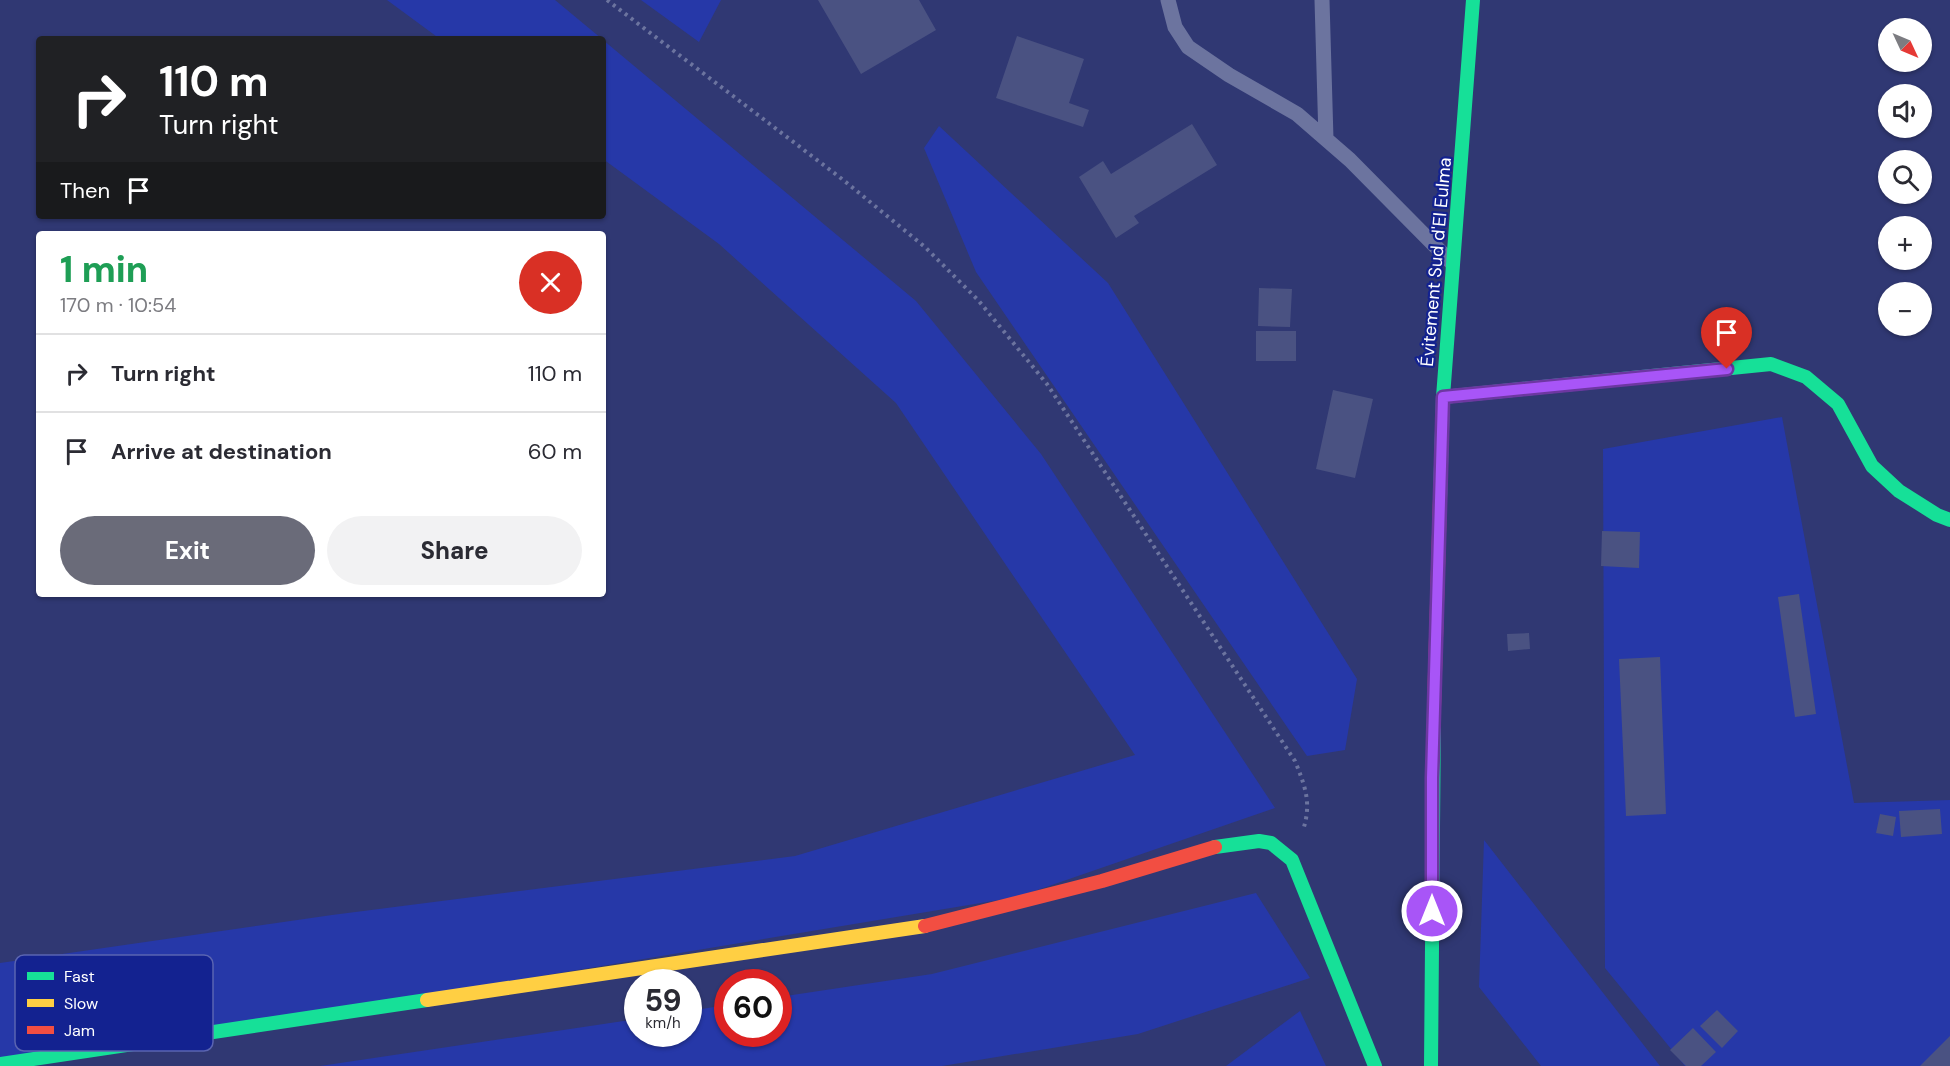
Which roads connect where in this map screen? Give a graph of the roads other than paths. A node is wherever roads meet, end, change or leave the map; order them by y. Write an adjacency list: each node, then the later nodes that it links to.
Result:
1 (1168, 0): 4 (lane)
2 (1322, 0): 4 (lane)
3 (1473, 0): 5 (street, Évitement Sud d'El Eulma)
4 (1326, 139): 5 (lane)
5 (1453, 264): 6 (street, Évitement Sud d'El Eulma)
6 (1443, 397): 7 (street); 12 (street, Évitement Sud d'El Eulma)
7 (1950, 520)
8 (213, 1032): 11 (street)
9 (87, 1051): 10 (street)
10 (0, 1064)
11 (1375, 1066)
12 (1431, 1066)

